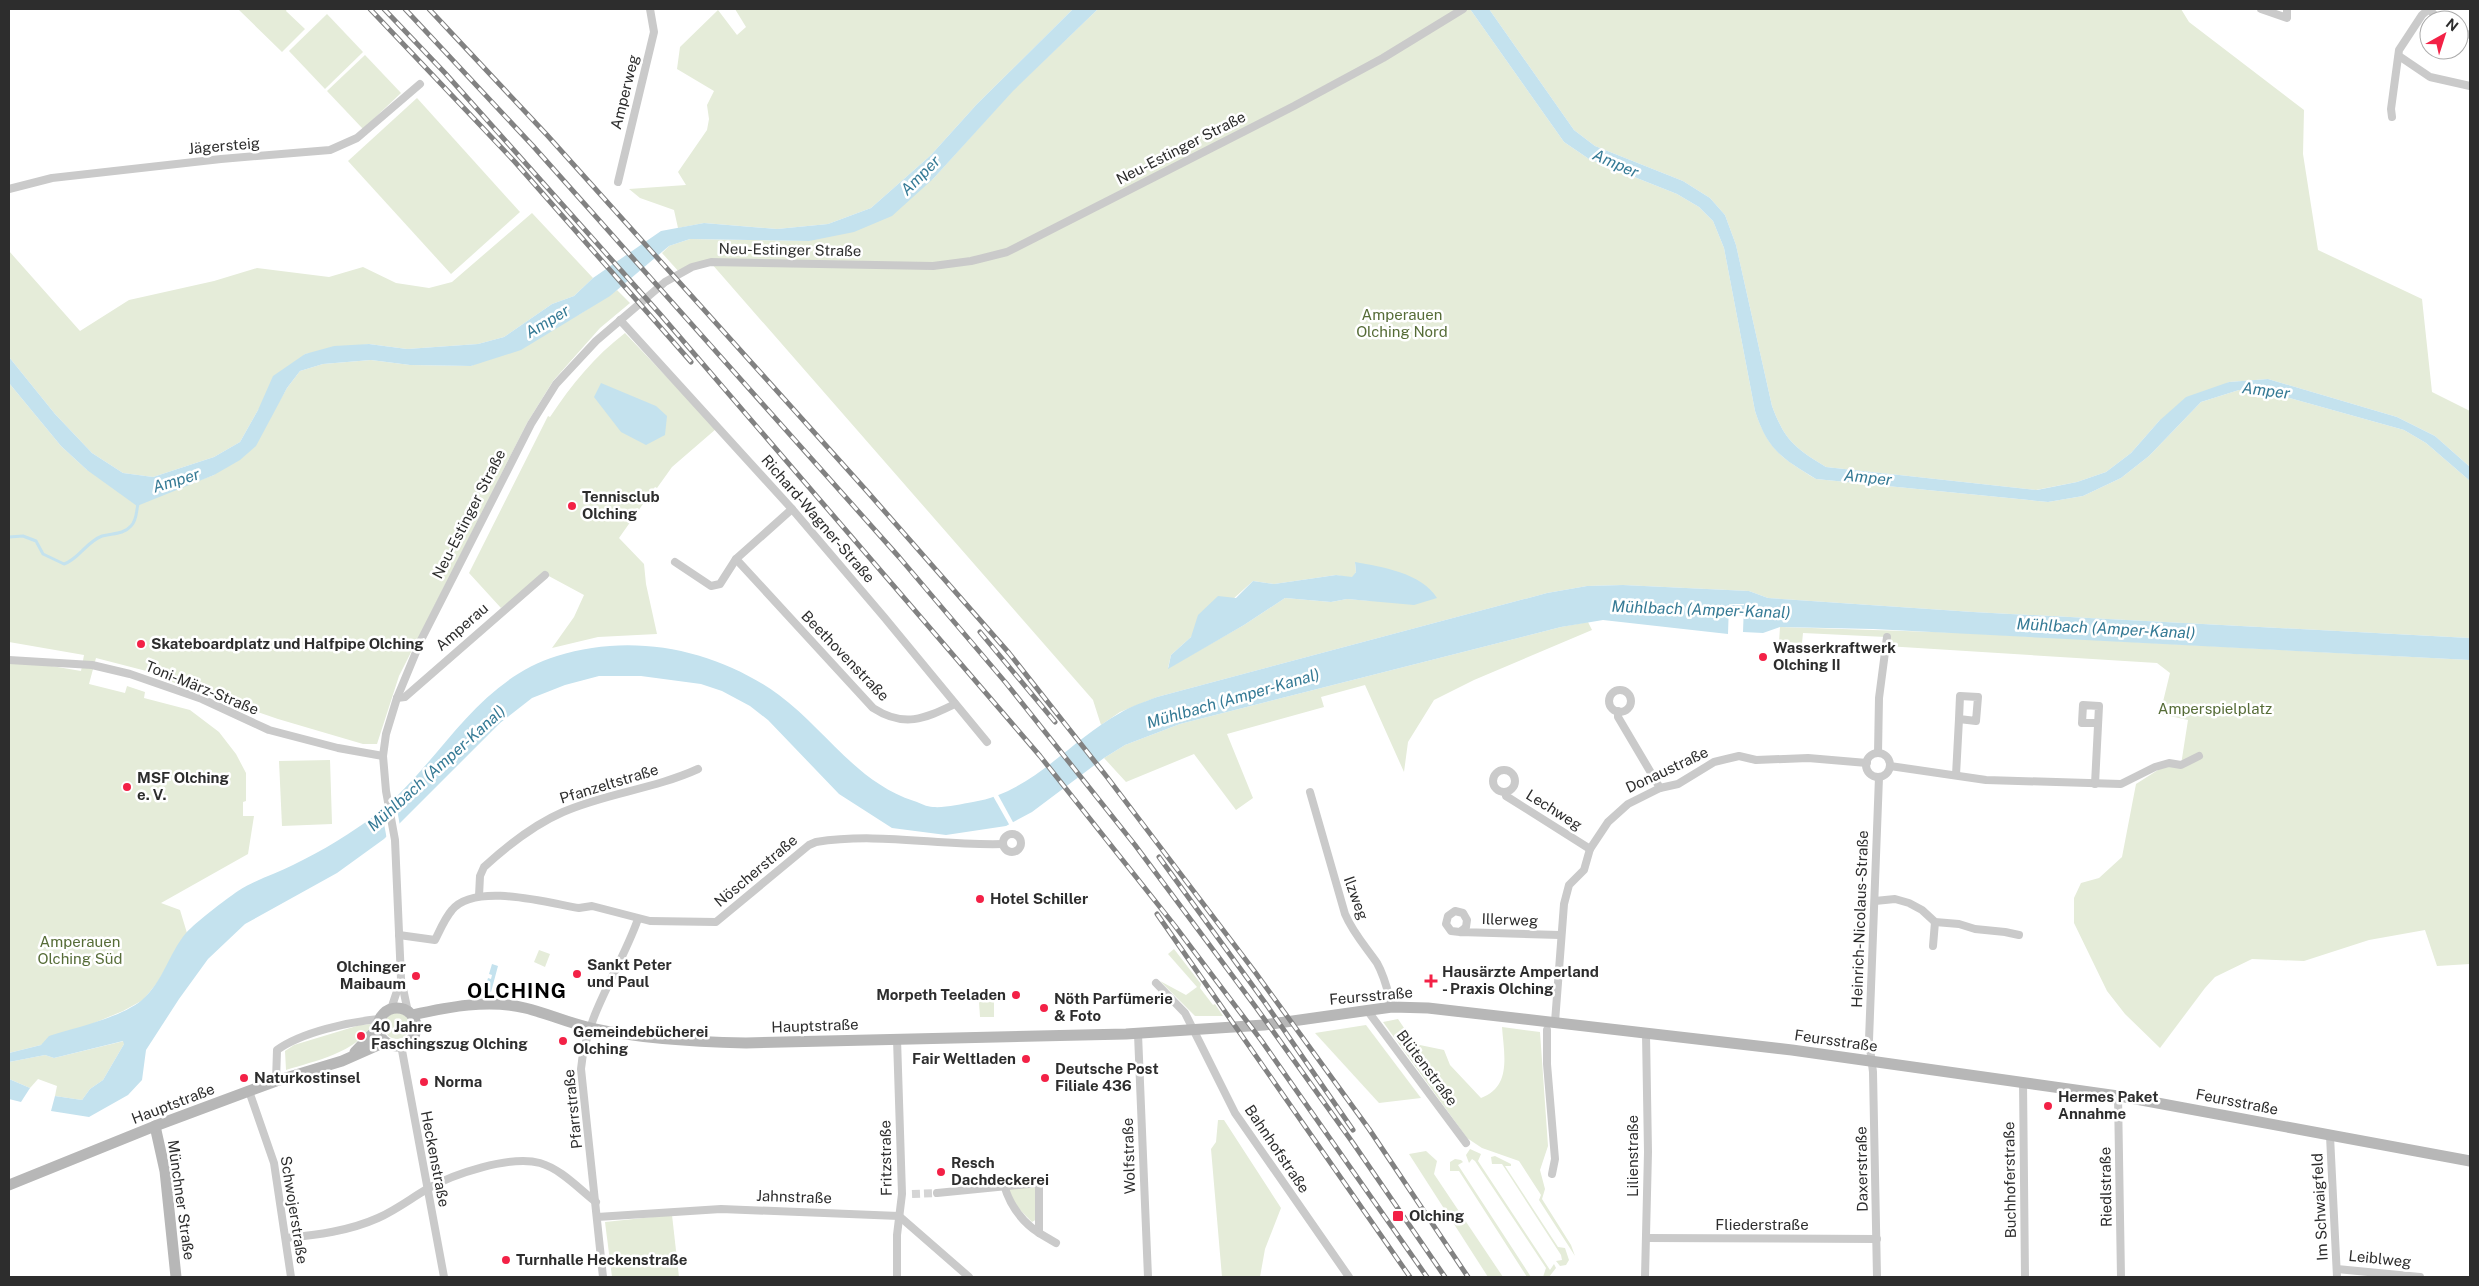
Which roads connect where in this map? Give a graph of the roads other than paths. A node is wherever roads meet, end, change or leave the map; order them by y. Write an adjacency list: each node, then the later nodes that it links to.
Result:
1 (650, 9): 10 (street, Amperweg)
2 (1463, 9): 12 (street, Neu-Estinger Straße)
3 (2261, 9): 4 (street)
4 (2287, 9)
5 (2429, 9): 6 (street)
6 (2399, 56): 8 (street); 9 (street)
7 (420, 84): 11 (street, Jägersteig)
8 (2470, 86)
9 (2392, 118)
10 (618, 182)
11 (9, 189)
12 (620, 320): 13 (street, Richard-Wagner-Straße); 19 (street, Neu-Estinger Straße)
13 (792, 509): 14 (street); 20 (street, Richard-Wagner-Straße)
14 (736, 560): 15 (street); 20 (street, Beethovenstraße)
15 (675, 562)
16 (545, 575): 19 (street, Amperau)
17 (1887, 637): 25 (street)
18 (9, 660): 26 (street, Toni-März-Straße)
19 (397, 698): 26 (street, Neu-Estinger Straße)
20 (955, 704): 24 (street, Richard-Wagner-Straße)
21 (1618, 711): 34 (street)
22 (1958, 719): 31 (street)
23 (2098, 723): 33 (street)
24 (987, 742)
25 (1878, 754): 28 (street); 29 (street)
26 (383, 756): 44 (street, Neu-Estinger Straße)
27 (2198, 756): 33 (street)
28 (1867, 763): 32 (street); 34 (street, Donaustraße)
29 (1890, 766): 31 (street); 32 (street)
30 (698, 769): 39 (street, Pfanzeltstraße)
31 (1956, 775): 33 (street)
32 (1879, 777): 40 (street, Heinrich-Nicolaus-Straße)
33 (2095, 784)
34 (1660, 788): 38 (street, Donaustraße)
35 (1310, 792): 50 (street, Ilzweg)
36 (1505, 792): 38 (street, Lechweg)
37 (1004, 844): 41 (street, Nöscherstraße)
38 (1590, 849): 45 (street, Donaustraße)
39 (479, 896): 41 (street, Nöscherstraße); 44 (street, Nöscherstraße)
40 (1875, 901): 42 (street); 66 (street, Heinrich-Nicolaus-Straße)
41 (638, 919): 58 (street, Pfarrstraße)
42 (1935, 922): 46 (street); 47 (street)
43 (1460, 932): 45 (street, Illerweg)
44 (399, 935): 48 (street, Neu-Estinger Straße)
45 (1560, 935): 56 (street, Donaustraße)
46 (2019, 935)
47 (1933, 946)
48 (401, 979): 51 (street, Neu-Estinger Straße); 54 (street, Neu-Estinger Straße)
49 (1156, 982): 59 (street)
50 (1392, 1007): 53 (street, Feursstraße); 56 (street, Feursstraße)
51 (391, 1008): 54 (street); 55 (street)
52 (442, 1009): 54 (street, Hauptstraße); 57 (street, Hauptstraße); 58 (street, Hauptstraße)
53 (1367, 1010): 59 (street, Feursstraße); 73 (street, Blütenstraße)
54 (410, 1013): 57 (street)
55 (378, 1023): 63 (street); 65 (street, Hauptstraße); 67 (street)
56 (1551, 1026): 61 (street, Feursstraße); 75 (street)
57 (416, 1028): 64 (street)
58 (588, 1028): 62 (street, Hauptstraße); 82 (street, Pfarrstraße)
59 (1194, 1030): 60 (street, Hauptstraße); 98 (street, Bahnhofstraße)
60 (1138, 1034): 62 (street, Hauptstraße); 97 (street, Wolfstraße)
61 (1646, 1034): 66 (street, Feursstraße); 87 (street, Lilienstraße)
62 (897, 1039): 80 (street, Fritzstraße)
63 (386, 1042): 64 (street); 65 (street, Hauptstraße)
64 (401, 1045): 78 (street, Heckenstraße)
65 (350, 1057): 67 (street, Hauptstraße)
66 (1871, 1061): 68 (street, Feursstraße); 88 (street, Daxerstraße)
67 (276, 1081): 69 (street, Hauptstraße)
68 (2023, 1082): 70 (street, Feursstraße); 101 (street, Buchhoferstraße)
69 (249, 1091): 71 (street, Hauptstraße); 86 (street, Schwojerstraße)
70 (2118, 1096): 72 (street, Feursstraße); 102 (street, Riedlstraße)
71 (155, 1126): 76 (street, Hauptstraße); 91 (street, Münchner Straße)
72 (2330, 1136): 74 (street, Feursstraße); 90 (street, Im Schwaigfeld)
73 (1466, 1143)
74 (2470, 1162)
75 (1552, 1174)
76 (9, 1185)
77 (1004, 1185): 79 (street); 85 (street); 85 (street)
78 (427, 1189): 82 (street); 86 (street); 93 (street, Heckenstraße)
79 (937, 1193)
80 (902, 1194): 81 (street); 83 (street, Fritzstraße)
81 (912, 1194)
82 (596, 1202): 84 (street, Pfarrstraße)
83 (898, 1216): 84 (street, Jahnstraße); 95 (street, Fritzstraße); 96 (street)
84 (597, 1217): 94 (street, Pfarrstraße)
85 (1038, 1233): 89 (street)
86 (286, 1238): 92 (street, Schwojerstraße)
87 (1646, 1238): 88 (street, Fliederstraße); 99 (street, Lilienstraße)
88 (1877, 1239): 100 (street, Daxerstraße)
89 (1056, 1243)
90 (2336, 1269): 103 (street, Im Schwaigfeld); 104 (street, Leiblweg)
91 (176, 1277)
92 (291, 1277)
93 (444, 1277)
94 (603, 1277)
95 (897, 1277)
96 (969, 1277)
97 (1148, 1277)
98 (1349, 1277)
99 (1645, 1277)
100 (1877, 1277)
101 (2025, 1277)
102 (2121, 1277)
103 (2337, 1277)
104 (2420, 1277)

